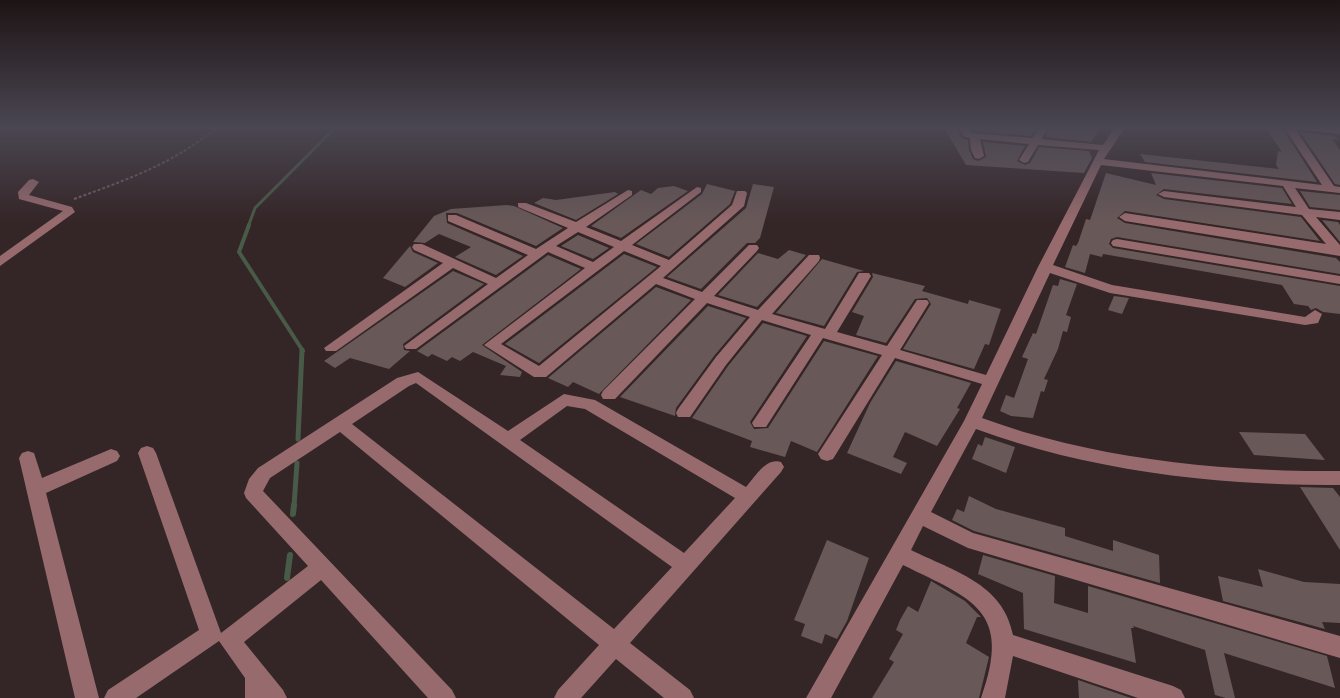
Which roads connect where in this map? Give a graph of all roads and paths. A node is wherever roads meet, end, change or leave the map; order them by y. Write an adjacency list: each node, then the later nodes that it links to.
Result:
1 (171, 159): 12 (path)
2 (1100, 159): 30 (street)
3 (1131, 159): 6 (street)
4 (1313, 159): 7 (street)
5 (33, 182): 12 (street)
6 (1286, 183): 7 (street); 14 (street)
7 (1335, 189)
8 (697, 190): 20 (street)
9 (628, 193): 18 (street)
10 (741, 193): 28 (street)
11 (1164, 194): 14 (street)
12 (58, 205): 26 (street)
13 (522, 205): 18 (street)
14 (1305, 211): 15 (street); 24 (street)
15 (1340, 216)
16 (452, 218): 23 (street)
17 (1125, 218): 24 (street)
18 (577, 227): 20 (street); 23 (street)
19 (1117, 243): 33 (street)
20 (622, 245): 28 (street); 29 (street)
21 (418, 247): 27 (street)
22 (753, 248): 35 (street)
23 (542, 250): 29 (street); 34 (street)
24 (1339, 251)
25 (814, 258): 38 (street)
26 (0, 262)
27 (452, 263): 34 (street); 41 (street)
28 (670, 265): 32 (street)
29 (593, 267): 32 (street)
30 (1045, 267): 37 (street); 43 (street)
31 (864, 276): 39 (street)
32 (654, 279): 35 (street)
33 (1340, 280)
34 (497, 283): 40 (street)
35 (702, 298): 38 (street); 44 (street)
36 (922, 303): 42 (street)
37 (1315, 314)
38 (759, 315): 39 (street); 45 (street)
39 (824, 334): 42 (street); 48 (street)
40 (411, 346)
41 (331, 348)
42 (889, 353): 43 (street); 51 (street)
43 (989, 381): 46 (street)
44 (609, 395)
45 (684, 413)
46 (972, 421): 55 (street); 58 (street)
47 (340, 423): 49 (street); 61 (street); 63 (street)
48 (760, 423)
49 (508, 440): 57 (street); 60 (street)
50 (147, 453): 67 (street)
51 (827, 454)
52 (111, 456): 56 (street)
53 (28, 458): 56 (street)
54 (775, 467): 57 (street)
55 (1340, 478)
56 (36, 489): 66 (street)
57 (748, 496): 60 (street)
58 (919, 516): 59 (street); 64 (street)
59 (898, 553): 62 (street); 73 (street)
60 (686, 566): 63 (street)
61 (322, 567): 65 (street); 70 (street)
62 (1002, 642): 74 (street); 75 (street)
63 (615, 644): 71 (street); 72 (street)
64 (1340, 647)
65 (256, 674): 68 (street); 69 (street)
66 (87, 698)
67 (116, 698)
68 (257, 698)
69 (275, 698)
70 (444, 698)
71 (566, 698)
72 (682, 698)
73 (818, 698)
74 (993, 698)
75 (1173, 698)

